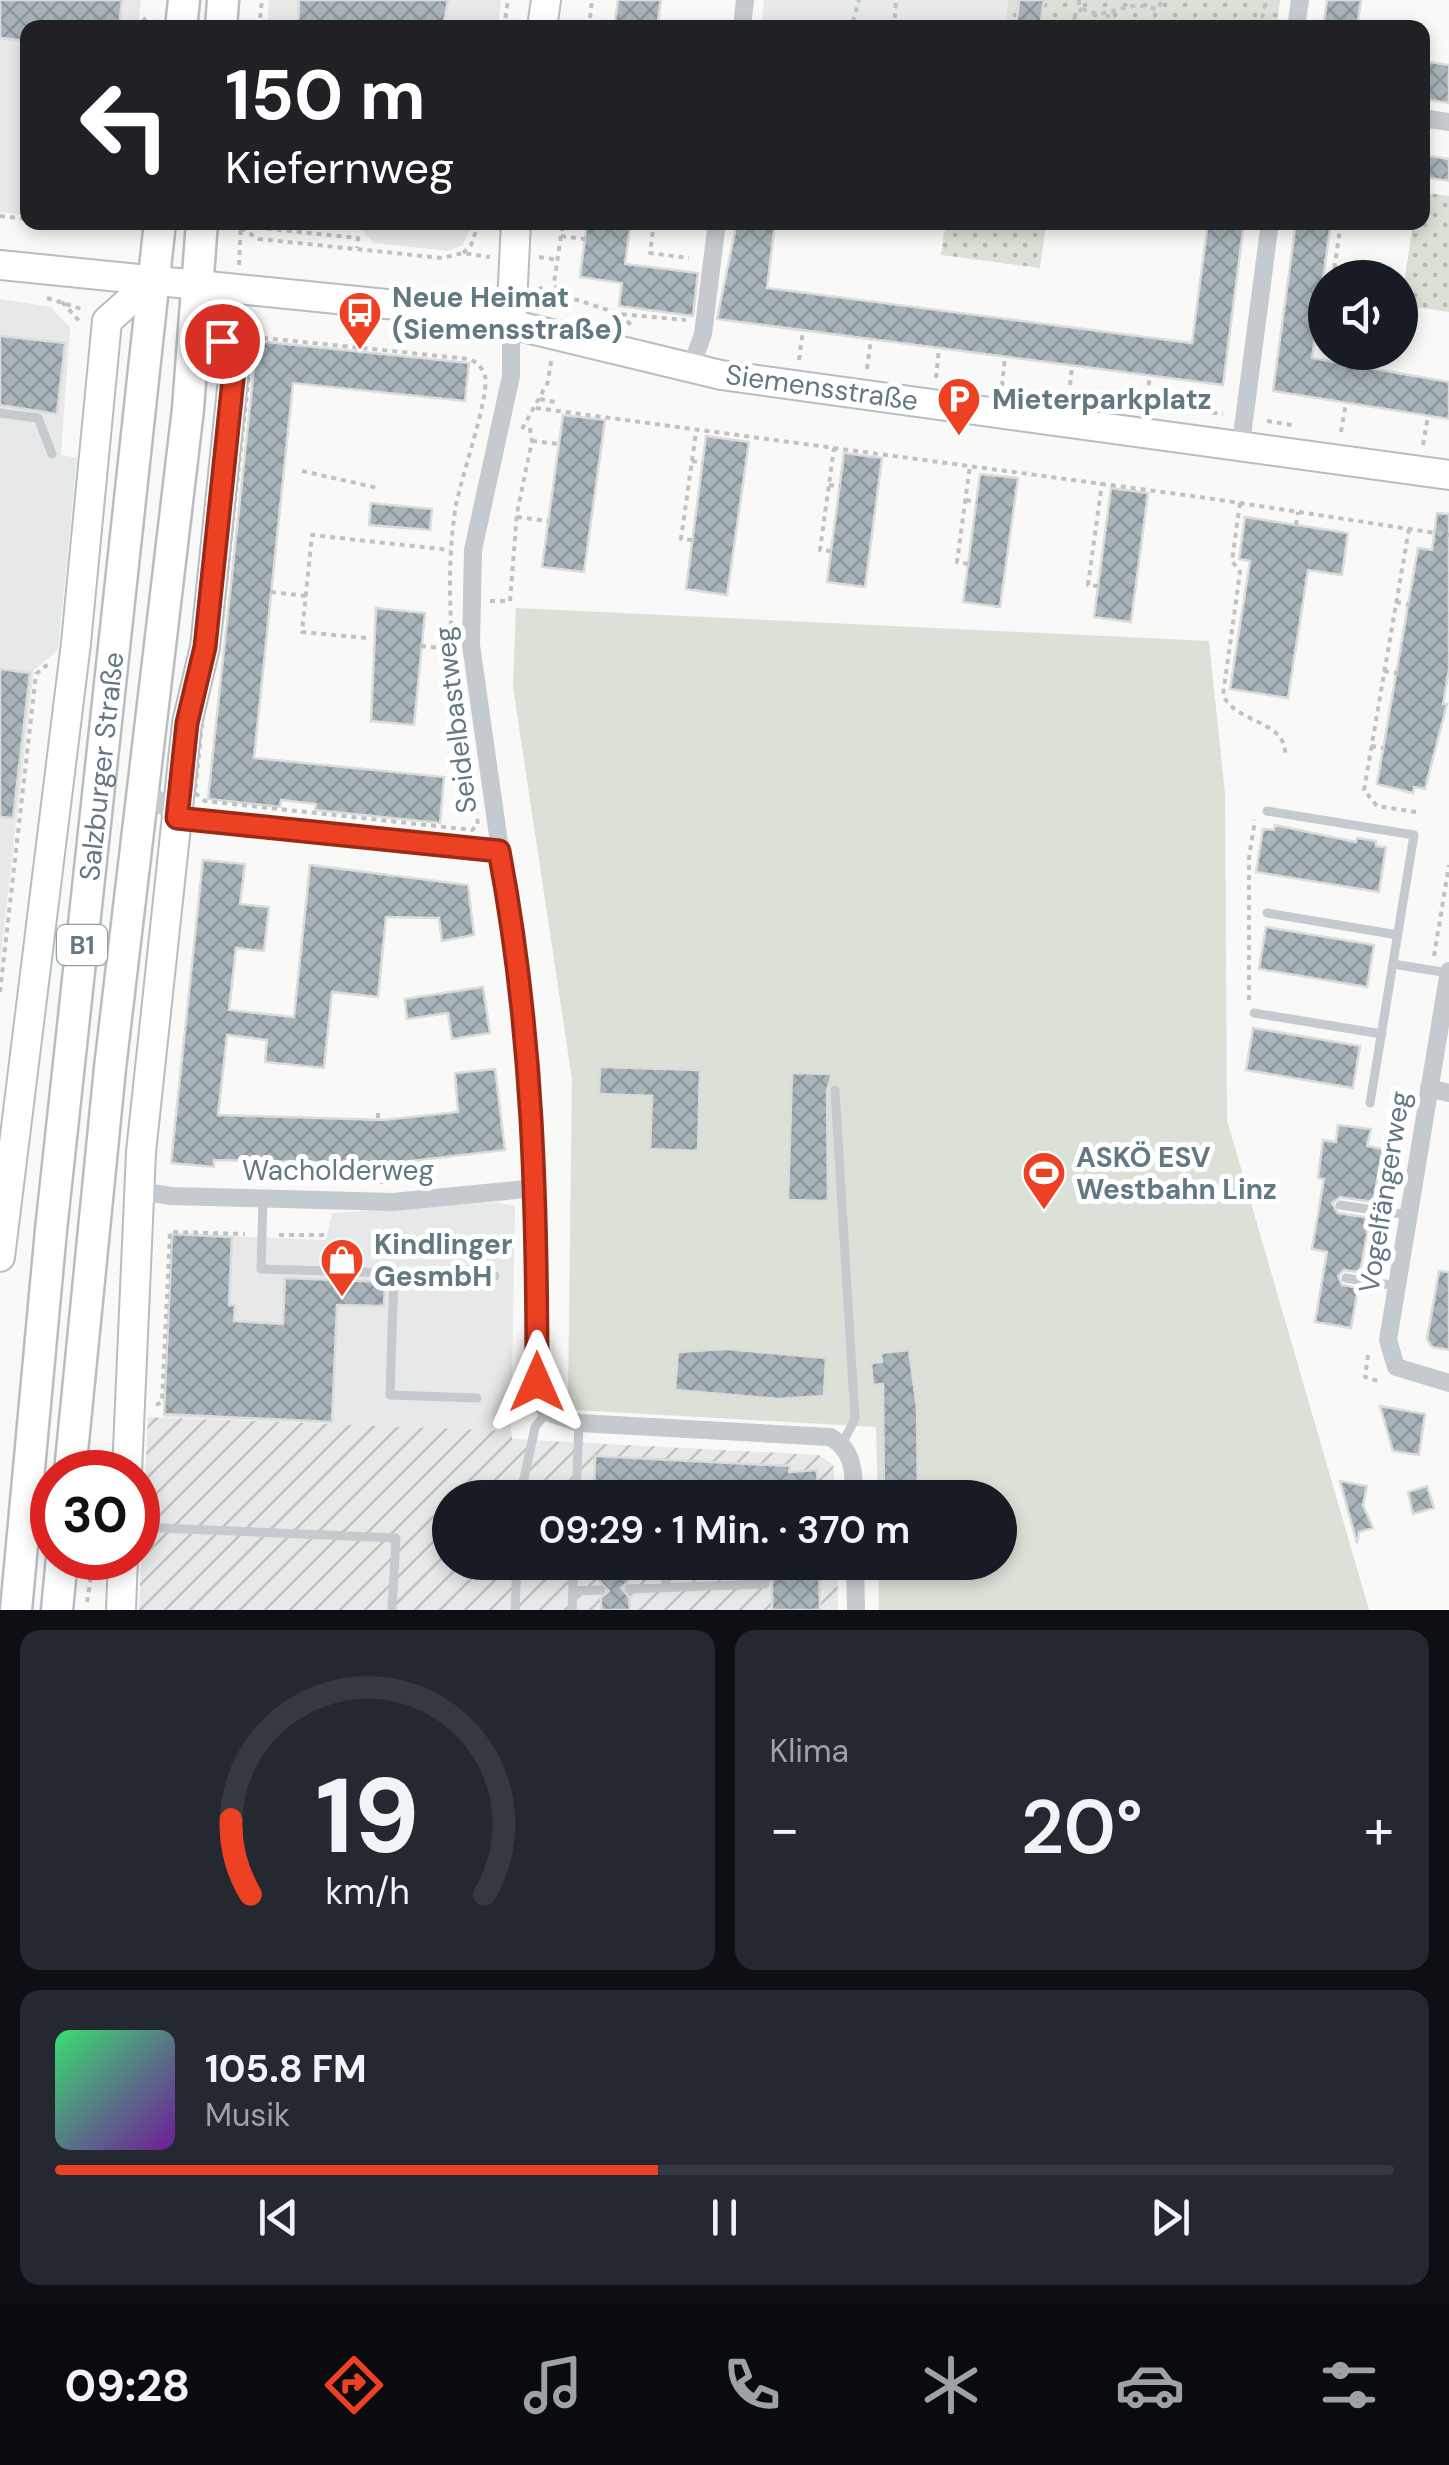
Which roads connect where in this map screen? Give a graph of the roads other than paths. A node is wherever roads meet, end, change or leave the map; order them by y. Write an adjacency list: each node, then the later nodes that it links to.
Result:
1 (159, 230): 7 (main road, Salzburger Straße / B1)
2 (201, 230): 8 (main road, Salzburger Straße / B1)
3 (516, 230): 9 (street)
4 (716, 230): 10 (street)
5 (1269, 230): 12 (street)
6 (0, 265): 7 (street, Siemensstraße)
7 (153, 280): 8 (street, Siemensstraße); 32 (street); 62 (main road, Salzburger Straße / B1)
8 (198, 284): 9 (street, Siemensstraße); 15 (main road, Salzburger Straße / B1); 17 (street, Salzburger Straße)
9 (512, 325): 10 (street, Siemensstraße); 18 (street, Seidelbastweg)
10 (696, 355): 12 (street, Siemensstraße)
11 (0, 413): 13 (lane)
12 (1241, 442): 14 (street, Siemensstraße)
13 (52, 454)
14 (1449, 474)
15 (142, 786): 17 (street); 45 (main road, Salzburger Straße / B1)
16 (1267, 811): 20 (lane)
17 (177, 818): 18 (street); 30 (street, Salzburger Straße)
18 (499, 851): 29 (street, Seidelbastweg)
19 (1266, 913): 20 (lane)
20 (1398, 935): 21 (lane)
21 (1393, 964): 22 (lane); 24 (lane)
22 (1449, 972): 25 (street, Vogelfängerweg)
23 (1254, 1013): 24 (lane)
24 (1382, 1034): 28 (lane)
25 (1429, 1088): 27 (street); 34 (street, Vogelfängerweg)
26 (835, 1090): 44 (lane)
27 (1449, 1092)
28 (1370, 1102)
29 (536, 1188): 31 (street, Wacholderweg); 42 (street, Seidelbastweg)
30 (139, 1191): 31 (street, Wacholderweg); 46 (street, Salzburger Straße)
31 (263, 1199): 36 (lane)
32 (3, 1201): 35 (street)
33 (1340, 1205): 34 (lane)
34 (1408, 1214): 39 (street, Vogelfängerweg)
35 (0, 1257)
36 (394, 1272): 37 (lane); 41 (lane)
37 (496, 1276)
38 (1346, 1278): 39 (lane)
39 (1397, 1286): 40 (street, Vogelfängerweg)
40 (1449, 1383)
41 (476, 1398)
42 (547, 1412): 43 (street); 47 (lane)
43 (579, 1423): 44 (street); 48 (lane)
44 (842, 1444): 49 (street)
45 (72, 1450)
46 (135, 1450)
47 (524, 1480)
48 (577, 1480)
49 (853, 1480)
50 (160, 1528): 65 (lane)
51 (59, 1580): 63 (main road)
52 (122, 1580): 64 (street)
53 (517, 1580): 66 (lane)
54 (573, 1580): 61 (lane)
55 (666, 1580): 58 (lane)
56 (764, 1580): 58 (lane)
57 (855, 1580): 68 (street)
58 (666, 1588): 59 (lane)
59 (629, 1589)
60 (601, 1590): 61 (lane)
61 (572, 1591): 67 (lane)
62 (16, 1610)
63 (56, 1610)
64 (121, 1610)
65 (392, 1610)
66 (516, 1610)
67 (572, 1610)
68 (856, 1610)

